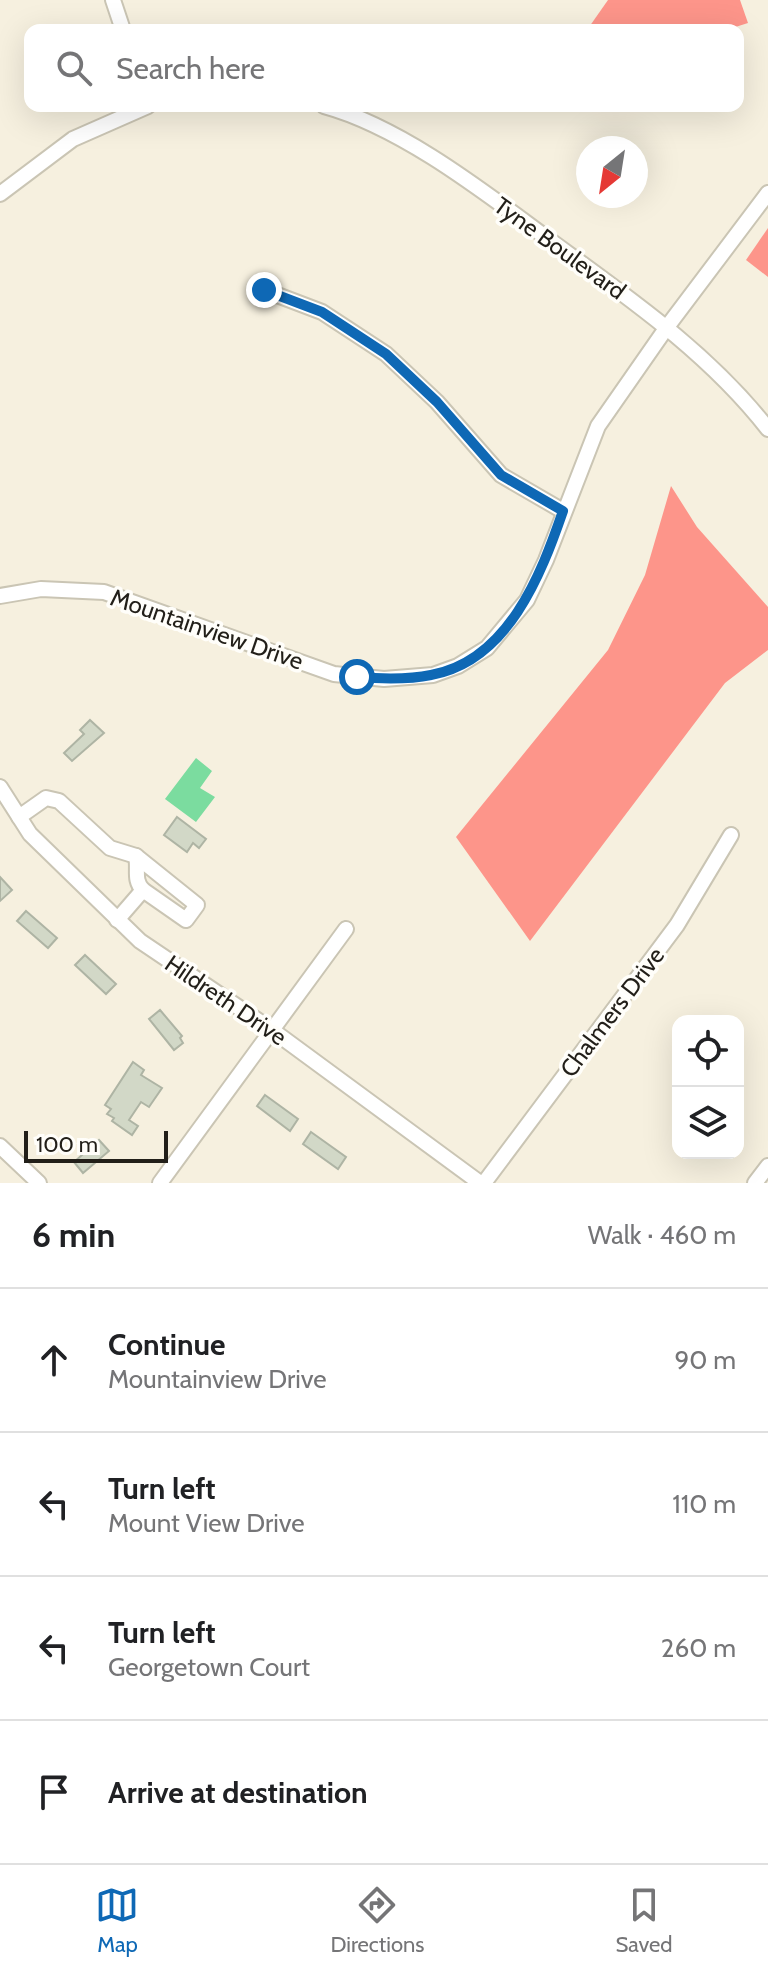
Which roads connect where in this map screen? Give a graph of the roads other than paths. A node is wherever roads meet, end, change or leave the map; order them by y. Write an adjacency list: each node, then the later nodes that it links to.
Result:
1 (113, 0): 2 (street)
2 (121, 24)
3 (133, 112): 6 (street)
4 (347, 112): 8 (street, Tyne Boulevard)
5 (768, 193): 8 (street)
6 (0, 194)
7 (264, 290): 10 (street)
8 (667, 327): 9 (street, Tyne Boulevard); 10 (street)
9 (768, 429)
10 (563, 511): 11 (street, Mountainview Drive)
11 (0, 596)
12 (0, 787): 13 (street, Hildreth Drive)
13 (19, 817): 15 (street); 17 (street, Hildreth Drive)
14 (731, 835): 24 (street, Chalmers Drive)
15 (136, 856): 16 (street); 16 (street)
16 (143, 890): 17 (street)
17 (117, 920): 19 (street, Hildreth Drive)
18 (346, 929): 19 (street)
19 (272, 1030): 23 (street); 24 (street, Hildreth Drive)
20 (0, 1146): 22 (street)
21 (768, 1166): 25 (street)
22 (39, 1183)
23 (160, 1183)
24 (482, 1183)
25 (755, 1183)

